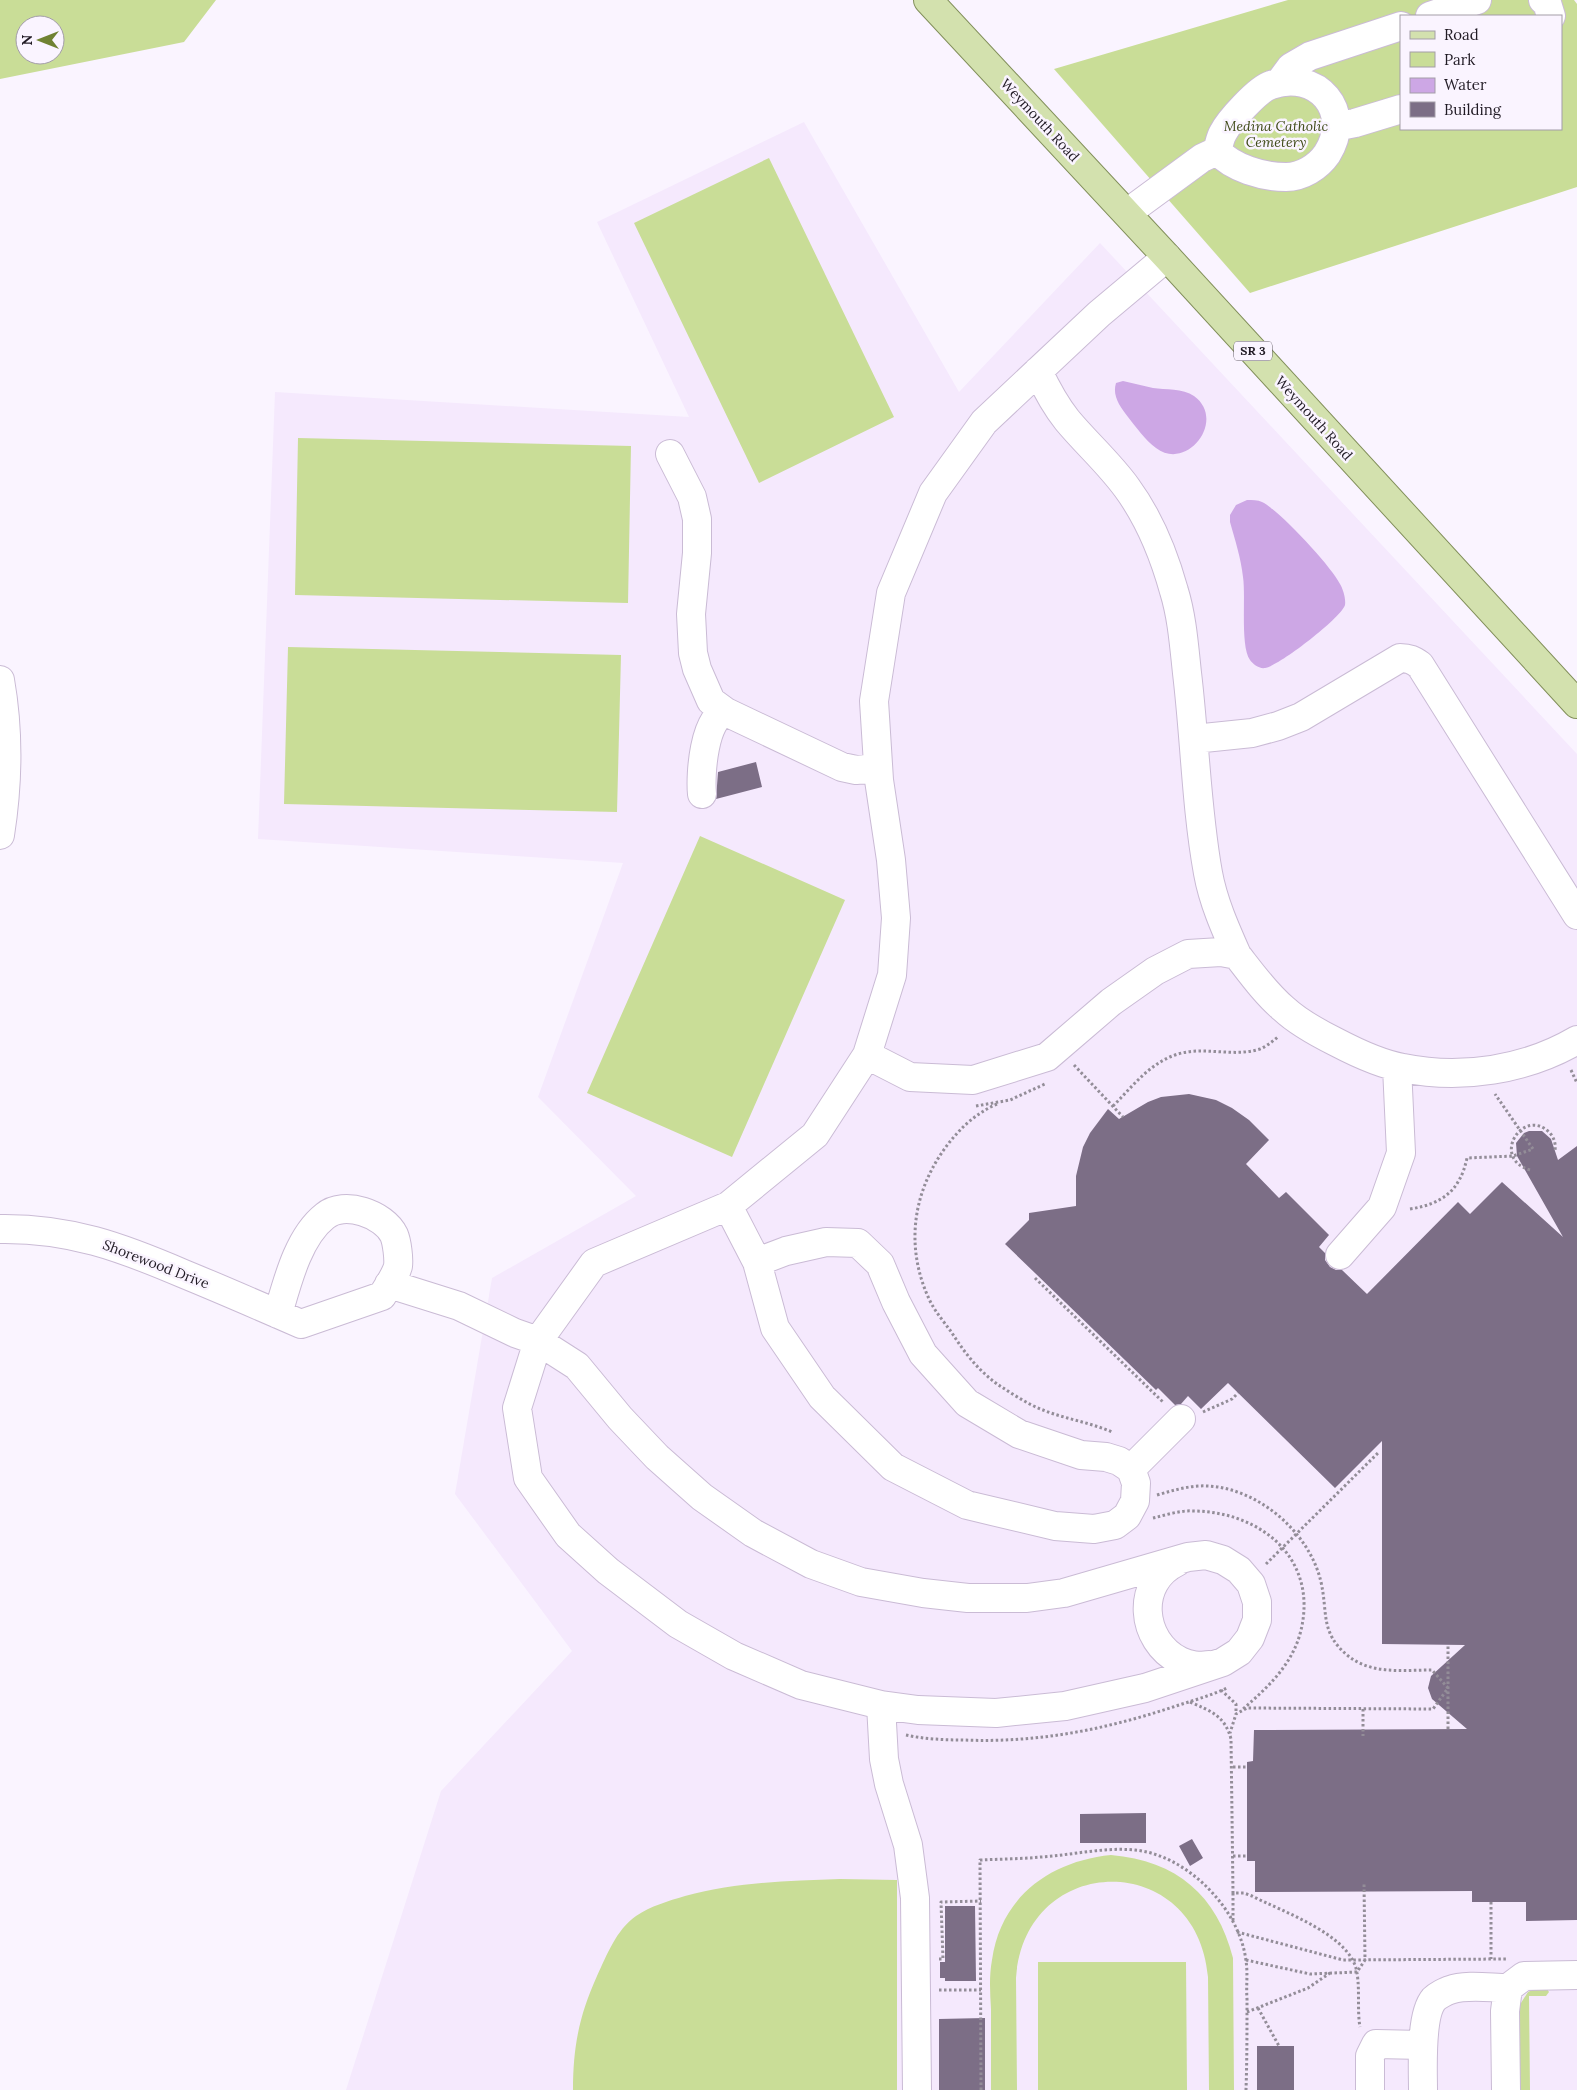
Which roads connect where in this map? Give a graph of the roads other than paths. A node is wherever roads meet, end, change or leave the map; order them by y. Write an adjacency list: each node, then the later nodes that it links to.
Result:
1 (928, 0): 11 (main road, Weymouth Road / SR 3)
2 (1477, 0): 4 (street)
3 (1543, 0): 5 (street)
4 (1433, 15)
5 (1552, 15)
6 (1400, 26): 7 (street)
7 (1279, 83): 9 (street); 10 (street)
8 (1400, 109): 9 (street)
9 (1335, 127): 10 (street)
10 (1217, 151): 11 (street)
11 (1127, 213): 12 (main road, Weymouth Road / SR 3)
12 (1168, 257): 13 (street); 16 (main road, Weymouth Road / SR 3)
13 (1038, 370): 18 (street); 19 (street)
14 (670, 454): 17 (street)
15 (0, 680): 21 (street)
16 (1577, 704)
17 (726, 712): 19 (street); 20 (street)
18 (1194, 739): 22 (street); 23 (street)
19 (878, 768): 25 (street)
20 (702, 794)
21 (0, 834)
22 (1577, 915)
23 (1237, 955): 25 (street); 26 (street)
24 (1573, 1053): 26 (street)
25 (867, 1055): 27 (street)
26 (1397, 1067): 29 (street)
27 (728, 1206): 30 (street); 33 (street)
28 (0, 1229): 32 (street, Shorewood Drive)
29 (1340, 1255)
30 (757, 1262): 35 (street); 35 (street)
31 (389, 1284): 32 (street, Shorewood Drive); 32 (street, Shorewood Drive); 33 (street)
32 (278, 1314)
33 (538, 1341): 36 (street); 38 (street)
34 (1181, 1419): 35 (street)
35 (1131, 1469)
36 (1188, 1557): 37 (street); 37 (street)
37 (1223, 1662): 38 (street)
38 (881, 1705): 42 (street)
39 (1577, 1975): 40 (street)
40 (1508, 1988): 41 (street); 45 (street)
41 (1424, 2045): 43 (street); 44 (street)
42 (917, 2090)
43 (1370, 2090)
44 (1423, 2090)
45 (1506, 2090)

